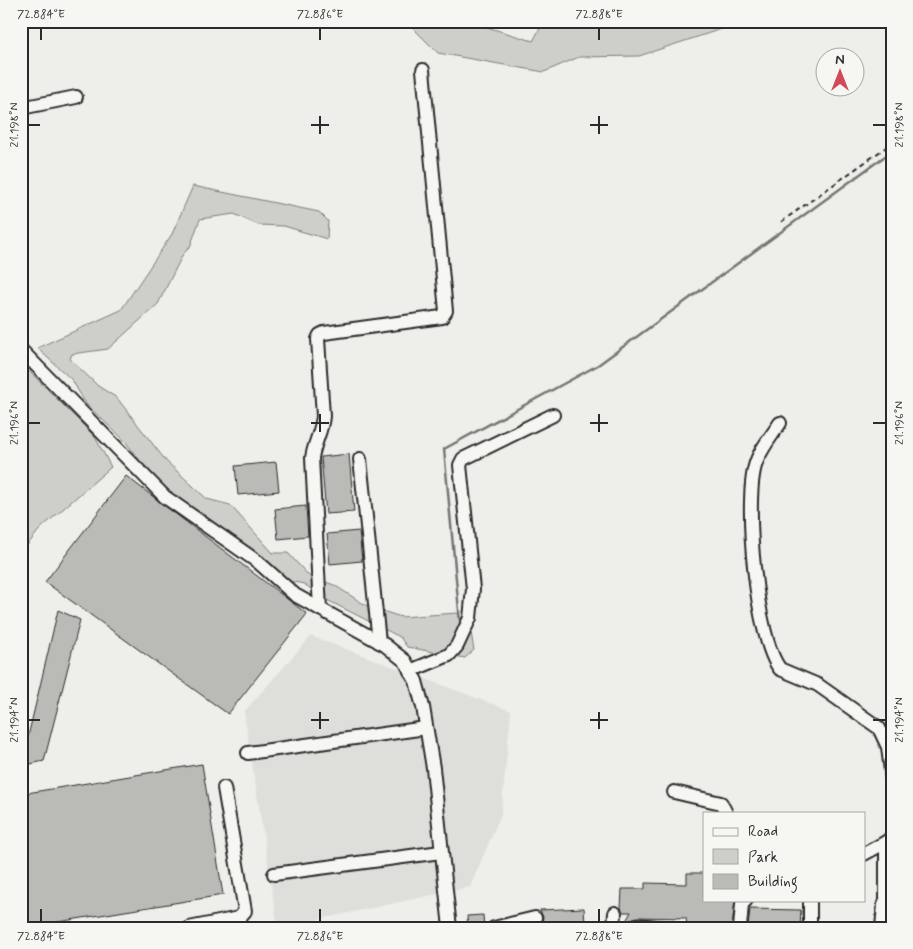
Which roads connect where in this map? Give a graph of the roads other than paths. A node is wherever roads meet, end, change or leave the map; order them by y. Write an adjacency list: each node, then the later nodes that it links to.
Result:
1 (423, 70): 8 (street)
2 (76, 97): 3 (street)
3 (21, 108)
4 (21, 350): 8 (street)
5 (553, 415): 10 (street)
6 (780, 424): 13 (street)
7 (360, 459): 9 (street)
8 (320, 609): 9 (street)
9 (379, 642): 10 (street)
10 (410, 671): 11 (street)
11 (426, 728): 12 (street); 18 (street)
12 (248, 753)
13 (892, 780)
14 (224, 788): 26 (street)
15 (674, 792): 16 (street)
16 (726, 812)
17 (889, 839): 19 (street); 21 (street)
18 (441, 852): 20 (street); 29 (street)
19 (866, 853)
20 (274, 874)
21 (889, 894): 35 (street)
22 (744, 902): 33 (street)
23 (810, 902): 34 (street)
24 (615, 913): 31 (street)
25 (535, 919): 30 (street)
26 (240, 923): 28 (street)
27 (636, 926): 32 (street)
28 (189, 928)
29 (450, 928)
30 (494, 928)
31 (614, 928)
32 (666, 928)
33 (740, 928)
34 (810, 928)
35 (882, 928)

